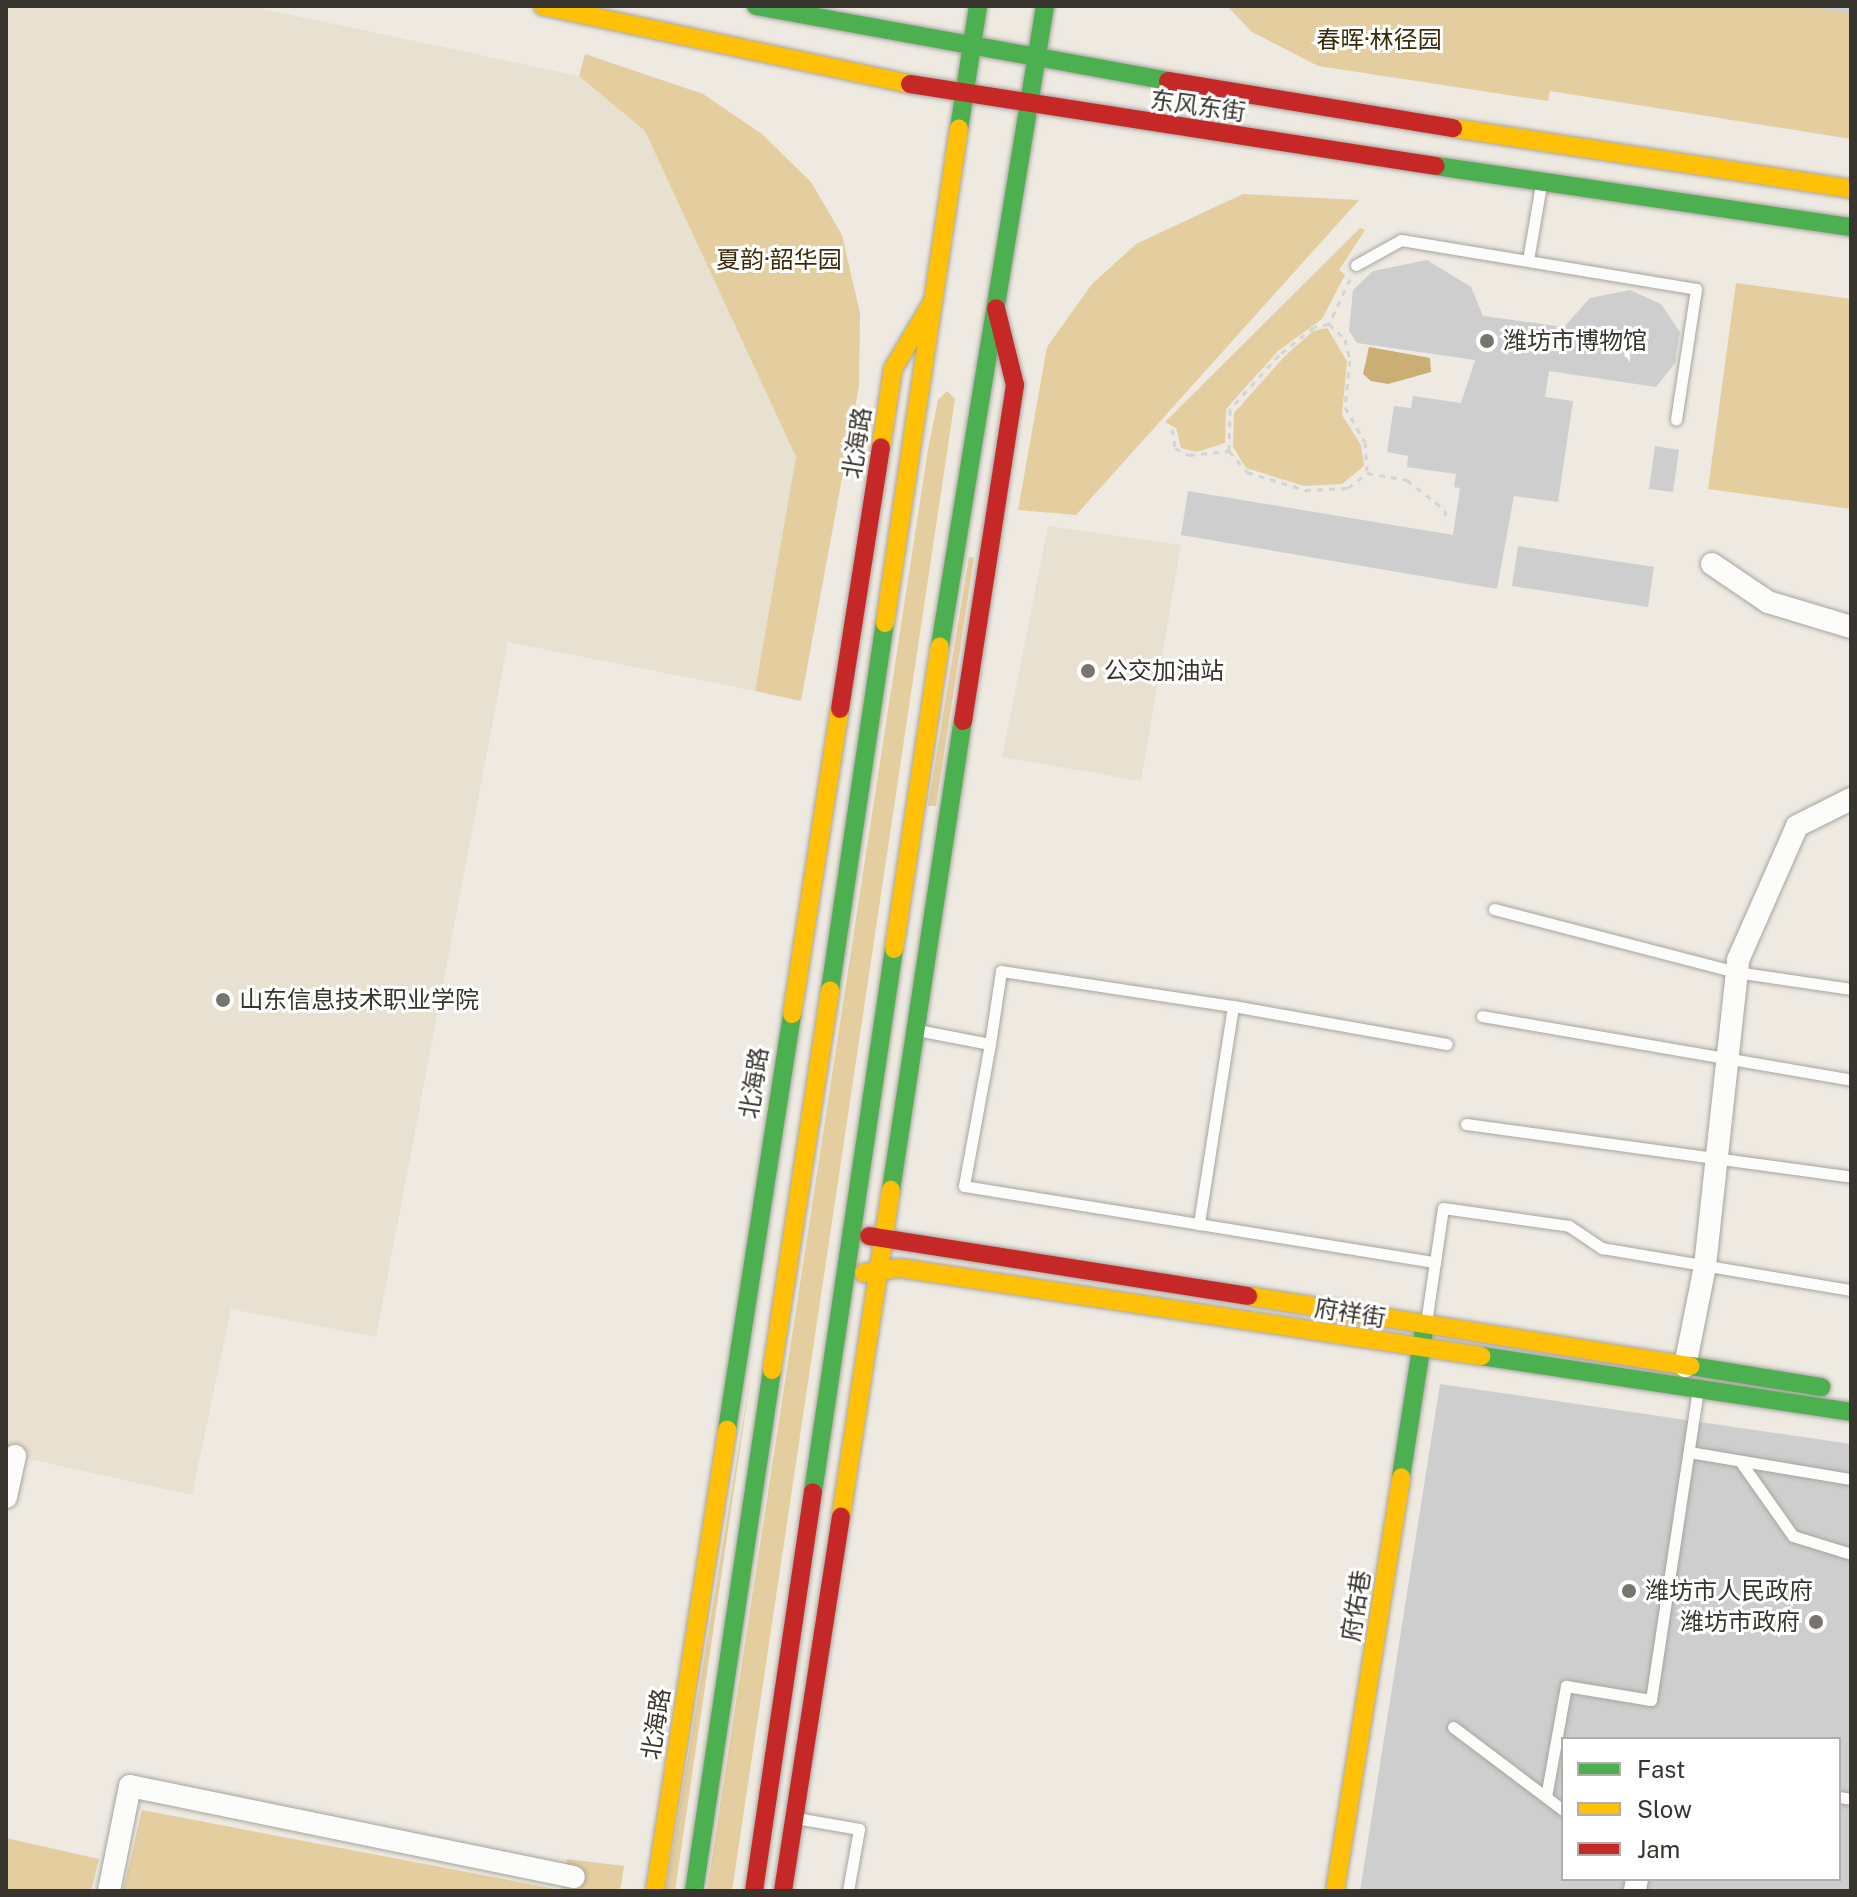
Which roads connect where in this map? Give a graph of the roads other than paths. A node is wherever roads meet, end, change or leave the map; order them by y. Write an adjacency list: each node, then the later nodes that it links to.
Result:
1 (543, 6): 7 (main road, 东风东街)
2 (756, 6): 5 (main road, 东风东街)
3 (978, 6): 5 (main road, 北海路)
4 (1045, 6): 6 (main road)
5 (974, 46): 6 (main road, 东风东街); 7 (main road, 北海路)
6 (1039, 56): 8 (main road); 10 (main road, 东风东街)
7 (965, 96): 8 (main road, 东风东街); 14 (main road, 北海路)
8 (1033, 106): 9 (main road, 东风东街); 15 (main road)
9 (1541, 181): 11 (main road, 东风东街); 12 (lane)
10 (1851, 189)
11 (1851, 227)
12 (1528, 260): 13 (lane); 16 (lane)
13 (1356, 265)
14 (937, 295): 17 (main road, 北海路); 18 (main road, 北海路)
15 (996, 308): 19 (main road); 20 (main road)
16 (1676, 419)
17 (870, 514): 18 (main road); 65 (main road, 北海路)
18 (902, 517): 66 (main road, 北海路)
19 (956, 536): 20 (main road); 24 (main road)
20 (992, 537): 25 (main road)
21 (1712, 564): 22 (street)
22 (1851, 627)
23 (1851, 799): 27 (street)
24 (911, 824): 25 (main road); 40 (main road)
25 (946, 829): 31 (main road)
26 (1494, 909): 27 (lane)
27 (1736, 972): 28 (lane); 34 (street)
28 (1851, 989)
29 (1233, 1006): 32 (lane); 33 (lane); 39 (lane)
30 (1482, 1016): 34 (lane)
31 (917, 1030): 32 (lane); 41 (main road)
32 (990, 1044): 39 (lane)
33 (1447, 1044)
34 (1727, 1063): 35 (lane); 37 (street)
35 (1851, 1080)
36 (1466, 1124): 37 (lane)
37 (1718, 1156): 38 (lane); 43 (street)
38 (1851, 1177)
39 (1199, 1224): 42 (lane)
40 (849, 1229): 41 (main road, 府祥街); 45 (main road)
41 (886, 1242): 44 (main road); 47 (main road, 府祥街)
42 (1435, 1262): 43 (lane); 47 (lane)
43 (1705, 1266): 46 (lane); 49 (street)
44 (882, 1269): 45 (main road, 府祥街); 48 (main road, 府祥街); 62 (main road)
45 (843, 1276): 67 (main road)
46 (1851, 1290)
47 (1425, 1328): 48 (main road, 府佑巷); 49 (main road, 府祥街)
48 (1421, 1349): 50 (main road, 府祥街); 70 (main road, 府佑巷)
49 (1685, 1366): 51 (main road, 府祥街)
50 (1698, 1390): 52 (main road, 府祥街); 53 (lane)
51 (1851, 1391)
52 (1851, 1412)
53 (1689, 1452): 55 (lane); 60 (lane)
54 (15, 1456): 57 (street)
55 (1740, 1461): 56 (lane); 58 (lane)
56 (1851, 1479)
57 (6, 1497)
58 (1851, 1554)
59 (1453, 1727): 60 (lane)
60 (1546, 1797): 61 (lane)
61 (1561, 1808)
62 (795, 1817): 68 (main road); 69 (lane)
63 (574, 1877): 64 (street)
64 (109, 1891)
65 (655, 1891)
66 (694, 1891)
67 (754, 1891)
68 (783, 1891)
69 (848, 1891)
70 (1335, 1891)

